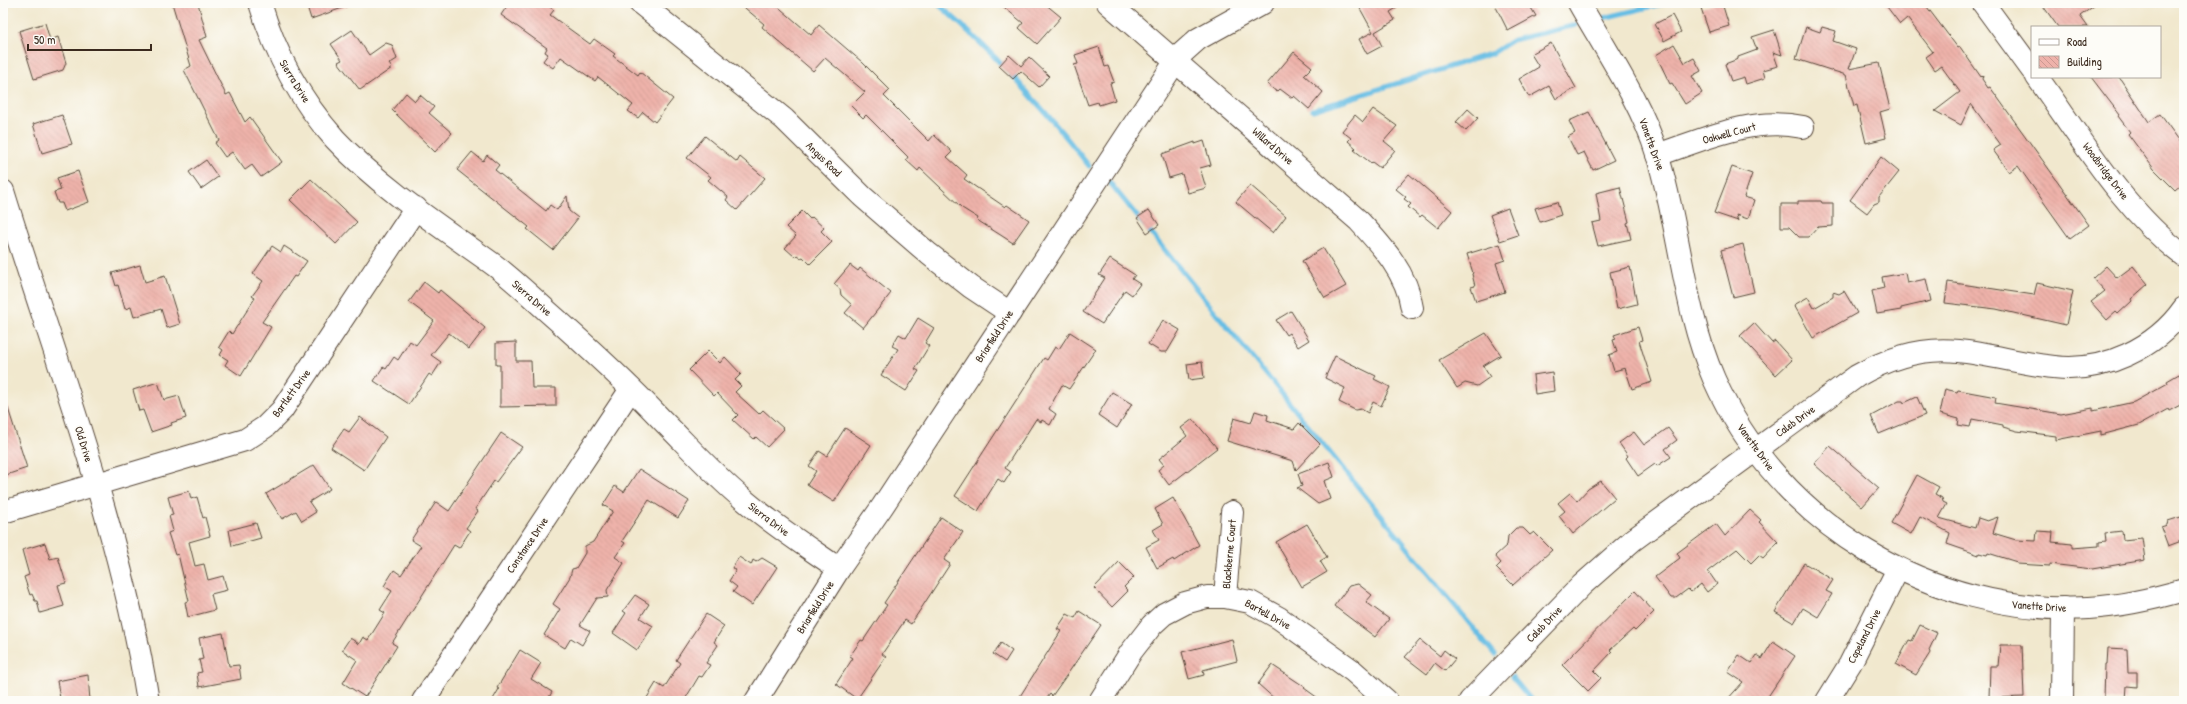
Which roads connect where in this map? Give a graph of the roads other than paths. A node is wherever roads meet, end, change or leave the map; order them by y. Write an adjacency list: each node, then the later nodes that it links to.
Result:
1 (260, 3): 13 (street, Sierra Drive)
2 (640, 3): 17 (street, Angus Road)
3 (1108, 3): 7 (street, Willard Drive)
4 (1263, 3): 7 (street, Briarfield Drive)
5 (1579, 3): 11 (street, Vanette Drive)
6 (1983, 3): 8 (street)
7 (1176, 61): 15 (street, Willard Drive); 17 (street, Briarfield Drive)
8 (2031, 69)
9 (2038, 78): 14 (street, Woodbridge Drive)
10 (1803, 127): 11 (street, Oakwell Court)
11 (1657, 155): 19 (street, Vanette Drive)
12 (3, 191): 20 (street, Old Drive)
13 (416, 208): 18 (street, Sierra Drive); 20 (street, Bartlett Drive)
14 (2184, 256)
15 (1412, 308)
16 (2184, 308): 19 (street, Caleb Drive)
17 (1010, 313): 23 (street, Briarfield Drive)
18 (631, 389): 23 (street, Sierra Drive); 29 (street, Constance Drive)
19 (1755, 450): 24 (street, Vanette Drive); 33 (street, Caleb Drive)
20 (97, 485): 21 (street, Bartlett Drive); 28 (street, Old Drive)
21 (3, 512)
22 (1232, 512): 26 (street, Blackberne Court)
23 (839, 569): 30 (street, Briarfield Drive)
24 (1898, 569): 27 (street, Vanette Drive); 34 (street, Copeland Drive)
25 (2184, 590): 27 (street, Vanette Drive)
26 (1226, 597): 31 (street, Bartell Drive); 32 (street, Bartell Drive)
27 (2063, 608): 35 (street)
28 (148, 701)
29 (422, 701)
30 (756, 701)
31 (1100, 701)
32 (1387, 701)
33 (1470, 701)
34 (1827, 701)
35 (2062, 701)

